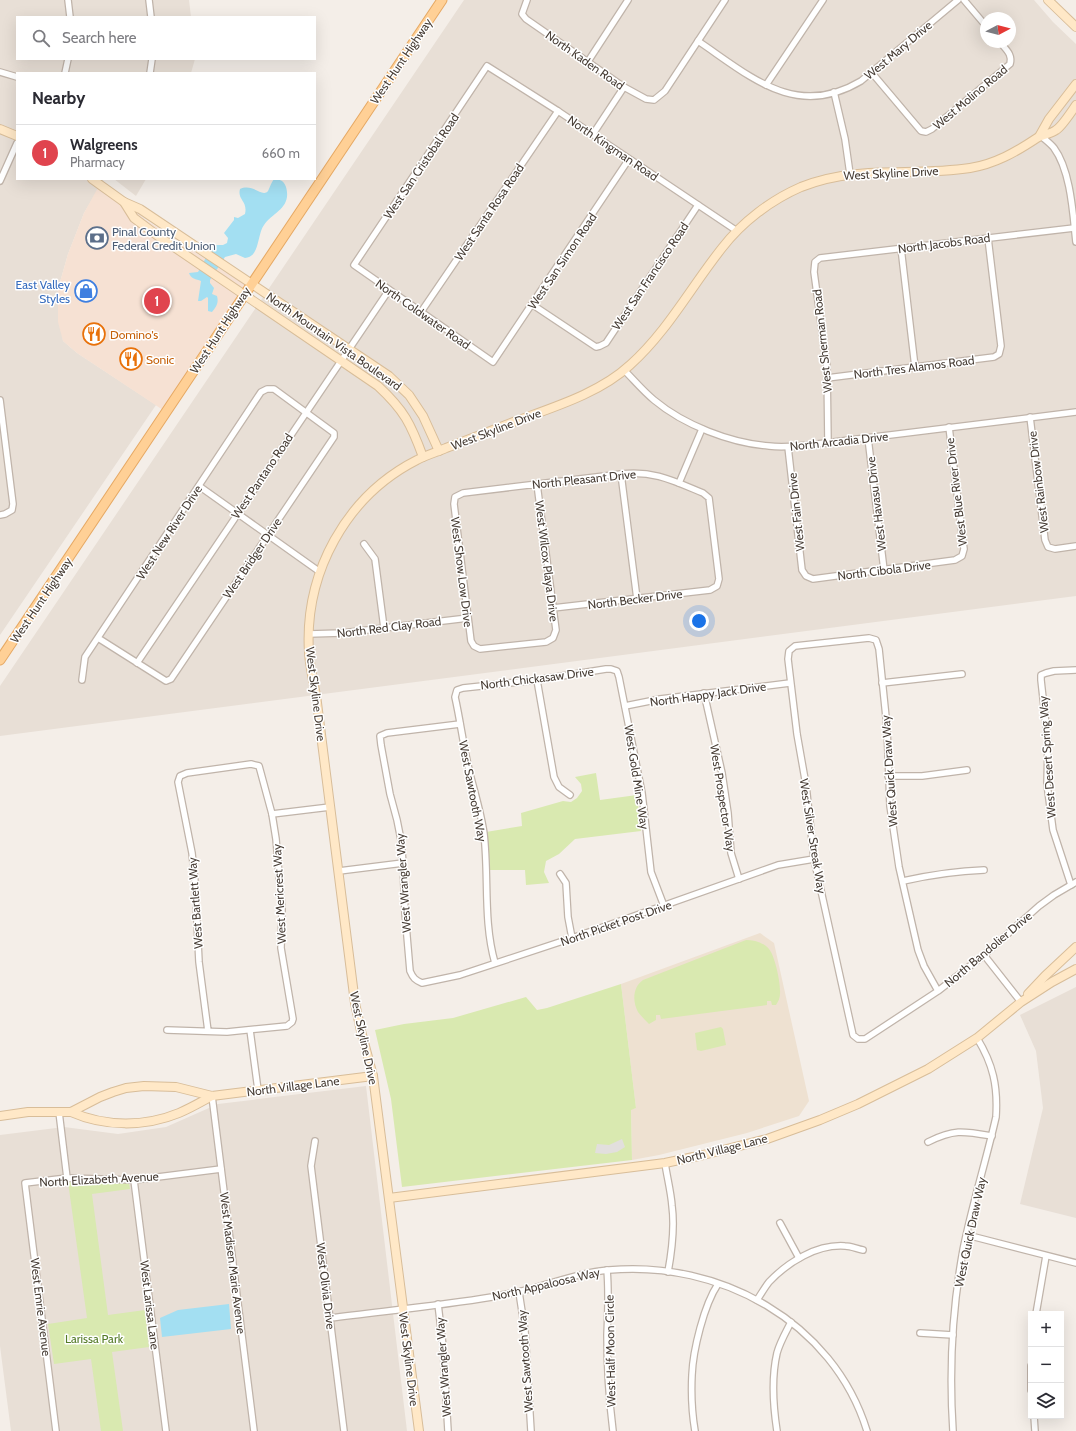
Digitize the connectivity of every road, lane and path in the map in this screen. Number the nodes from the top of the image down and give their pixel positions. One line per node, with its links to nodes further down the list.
1 (68, 0): 11 (street)
2 (149, 0): 12 (street)
3 (442, 0): 52 (main road, West Hunt Highway)
4 (527, 0): 19 (street, North Kaden Road)
5 (628, 0): 19 (street)
6 (725, 0): 15 (street)
7 (823, 0): 27 (street)
8 (958, 0): 24 (street, West Mary Drive)
9 (964, 0): 13 (street)
10 (1048, 0): 14 (street)
11 (70, 16)
12 (151, 16)
13 (980, 19)
14 (1076, 27)
15 (698, 41): 27 (street); 28 (street, North Kaden Road)
16 (1005, 48): 24 (street, West Molino Road)
17 (68, 60): 22 (street)
18 (152, 60): 23 (street)
19 (588, 63): 28 (street, North Kaden Road)
20 (487, 66): 31 (street, North Kingman Road); 51 (street, West San Cristobal Road)
21 (0, 72): 25 (street)
22 (65, 72)
23 (150, 72)
24 (872, 73): 29 (street, West Mary Drive)
25 (16, 77)
26 (1076, 84): 34 (street, West Skyline Drive)
27 (766, 85): 29 (street)
28 (624, 88): 33 (street)
29 (834, 92): 38 (street)
30 (1076, 105): 34 (street, West Skyline Drive)
31 (558, 111): 33 (street, North Kingman Road); 56 (street, West Santa Rosa Road)
32 (0, 129): 35 (street)
33 (593, 134): 37 (street, North Kingman Road)
34 (1040, 135): 38 (street, West Skyline Drive); 42 (street)
35 (16, 136)
36 (16, 145): 40 (street)
37 (629, 159): 44 (street, North Kingman Road); 55 (street, West San Simon Road)
38 (850, 174): 46 (street, West Skyline Drive)
39 (95, 180): 43 (street, North Mountain Vista Boulevard)
40 (0, 181)
41 (1076, 187): 42 (street)
42 (1069, 188): 45 (street)
43 (124, 202): 52 (street, North Mountain Vista Boulevard); 54 (street, North Mountain Vista Boulevard)
44 (698, 205): 46 (street, North Kingman Road); 55 (street, West San Francisco Road)
45 (1074, 228): 47 (street, North Jacobs Road); 48 (street)
46 (737, 231): 61 (street, West Skyline Drive)
47 (988, 238): 49 (street, North Jacobs Road); 60 (street, North Tres Alamos Road)
48 (1076, 242)
49 (901, 248): 50 (street, North Jacobs Road); 60 (street)
50 (815, 262): 62 (street, West Sherman Road)
51 (354, 265): 53 (street, North Coldwater Road)
52 (250, 284): 54 (main road, West Hunt Highway); 57 (street, North Mountain Vista Boulevard)
53 (389, 290): 56 (street, North Coldwater Road); 57 (street, West Pantano Road)
54 (243, 296): 58 (street, North Mountain Vista Boulevard); 97 (main road, West Hunt Highway)
55 (532, 305): 59 (street, West San Simon Road)
56 (421, 312): 59 (street, North Coldwater Road)
57 (348, 349): 58 (street, West Pantano Road); 72 (street, North Mountain Vista Boulevard)
58 (340, 361): 64 (street, West Pantano Road); 73 (street, North Mountain Vista Boulevard)
59 (493, 362)
60 (915, 367): 62 (street, North Tres Alamos Road)
61 (624, 370): 68 (street, North Arcadia Drive); 72 (street, West Skyline Drive)
62 (827, 378): 70 (street, West Sherman Road)
63 (0, 400): 80 (street)
64 (306, 411): 77 (street, West New River Drive); 79 (street, West Pantano Road); 81 (street, West Bridger Drive)
65 (1076, 412): 66 (street, North Arcadia Drive)
66 (1030, 417): 67 (street, North Arcadia Drive); 83 (street, West Rainbow Drive)
67 (949, 427): 69 (street, North Arcadia Drive); 84 (street, West Blue River Drive)
68 (702, 429): 71 (street, North Arcadia Drive); 75 (street)
69 (868, 438): 70 (street, North Arcadia Drive); 85 (street, West Havasu Drive)
70 (828, 443): 71 (street, North Arcadia Drive)
71 (788, 447): 87 (street, West Fain Drive)
72 (439, 451): 73 (street, West Skyline Drive)
73 (423, 457): 86 (street, West Skyline Drive)
74 (621, 474): 75 (street, North Pleasant Drive); 76 (street, North Pleasant Drive); 89 (street)
75 (679, 483): 88 (street, North Pleasant Drive)
76 (537, 484): 78 (street, North Pleasant Drive); 90 (street, West Wilcox Playa Drive)
77 (199, 486): 79 (street); 94 (street, West New River Drive)
78 (456, 497): 91 (street, West Show Low Drive)
79 (237, 514): 81 (street); 98 (street, West Pantano Road)
80 (0, 515)
81 (268, 535): 86 (street); 98 (street, West Bridger Drive)
82 (364, 544): 92 (street)
83 (1076, 546)
84 (962, 556): 85 (street, North Cibola Drive)
85 (884, 570): 87 (street, North Cibola Drive)
86 (320, 572): 93 (street, West Skyline Drive)
87 (806, 576)
88 (717, 586): 89 (street, North Becker Drive)
89 (637, 598): 90 (street, North Becker Drive)
90 (553, 608): 95 (street, West Wilcox Playa Drive)
91 (468, 618): 92 (street, North Red Clay Road); 95 (street, West Show Low Drive)
92 (384, 628): 93 (street, North Red Clay Road)
93 (309, 634): 114 (street, West Skyline Drive)
94 (98, 638): 98 (street); 102 (street, West New River Drive)
95 (474, 646)
96 (789, 651): 104 (street, West Silver Streak Way); 105 (street, West Quick Draw Way)
97 (0, 660)
98 (137, 664)
99 (1076, 670): 123 (street, West Desert Spring Way)
100 (617, 671): 103 (street, North Chickasaw Drive); 108 (street, West Gold Mine Way)
101 (962, 674): 105 (street)
102 (82, 680)
103 (537, 680): 106 (street, North Chickasaw Drive); 113 (street)
104 (790, 683): 107 (street, North Happy Jack Drive); 116 (street, West Silver Streak Way)
105 (882, 683): 112 (street, West Quick Draw Way)
106 (458, 690): 109 (street, West Sawtooth Way)
107 (704, 694): 108 (street, North Happy Jack Drive); 121 (street, West Prospector Way)
108 (625, 706): 124 (street, West Gold Mine Way)
109 (460, 724): 117 (street, West Wrangler Way); 128 (street, West Sawtooth Way)
110 (967, 770): 112 (street)
111 (180, 776): 115 (street, West Mericrest Way); 135 (street, West Bartlett Way)
112 (888, 776): 122 (street, West Quick Draw Way)
113 (570, 795)
114 (330, 807): 115 (street); 119 (street, West Skyline Drive)
115 (272, 814): 134 (street, West Mericrest Way)
116 (814, 859): 121 (street, North Picket Post Drive); 137 (street, West Silver Streak Way)
117 (403, 863): 119 (street); 130 (street, West Wrangler Way)
118 (984, 870): 122 (street)
119 (339, 871): 138 (street, West Skyline Drive)
120 (560, 874): 125 (street)
121 (740, 879): 124 (street, North Picket Post Drive)
122 (902, 881): 131 (street, West Quick Draw Way)
123 (1074, 884): 127 (street, North Bandolier Drive)
124 (664, 906): 125 (street, North Picket Post Drive)
125 (572, 938): 128 (street, North Picket Post Drive)
126 (1076, 947): 132 (street, North Village Lane)
127 (984, 955): 131 (street, North Bandolier Drive); 132 (street)
128 (496, 963): 130 (street, North Picket Post Drive)
129 (1076, 969): 132 (street, North Village Lane)
130 (416, 981)
131 (938, 991): 137 (street, North Bandolier Drive)
132 (1021, 1002): 136 (street, North Village Lane)
133 (167, 1030): 135 (street)
134 (250, 1030): 135 (street); 139 (street)
135 (208, 1031)
136 (977, 1038): 144 (street, West Quick Draw Way); 147 (street, North Village Lane)
137 (858, 1039)
138 (373, 1076): 139 (street, North Village Lane); 152 (street, West Skyline Drive)
139 (258, 1090): 140 (street, North Village Lane)
140 (212, 1096): 142 (street, North Village Lane); 142 (street, North Village Lane); 148 (street, West Madisen Marie Avenue)
141 (59, 1112): 142 (street, North Village Lane); 143 (street, North Village Lane); 149 (street)
142 (71, 1112)
143 (0, 1116)
144 (992, 1136): 146 (street); 154 (street, West Quick Draw Way)
145 (316, 1141): 167 (street, West Olivia Drive)
146 (928, 1142)
147 (665, 1163): 152 (street, North Village Lane); 160 (street)
148 (220, 1169): 150 (street, North Elizabeth Avenue); 174 (street, West Madisen Marie Avenue)
149 (67, 1178): 150 (street, North Elizabeth Avenue); 151 (street, North Elizabeth Avenue)
150 (134, 1180): 173 (street, West Larissa Lane)
151 (25, 1183): 172 (street, West Emrie Avenue)
152 (389, 1198): 165 (street, West Skyline Drive)
153 (780, 1223): 157 (street)
154 (967, 1234): 156 (street); 170 (street, West Quick Draw Way)
155 (863, 1250): 157 (street)
156 (1046, 1256): 158 (street); 166 (street)
157 (799, 1258): 163 (street)
158 (1076, 1263)
159 (607, 1270): 160 (street, North Appaloosa Way); 162 (street, North Appaloosa Way); 179 (street, West Half Moon Circle)
160 (668, 1272): 161 (street, North Appaloosa Way)
161 (718, 1284): 163 (street, North Appaloosa Way); 180 (street)
162 (519, 1292): 164 (street, North Appaloosa Way); 178 (street, West Sawtooth Way)
163 (757, 1300): 168 (street, North Appaloosa Way)
164 (438, 1304): 165 (street, North Appaloosa Way); 177 (street, West Wrangler Way)
165 (403, 1308): 167 (street, North Appaloosa Way); 176 (street, West Skyline Drive)
166 (1037, 1311)
167 (330, 1318): 175 (street, West Olivia Drive)
168 (791, 1322): 181 (street); 182 (street, North Appaloosa Way)
169 (920, 1332): 170 (street)
170 (953, 1335): 183 (street, West Quick Draw Way)
171 (1034, 1419): 184 (street)
172 (56, 1431)
173 (166, 1431)
174 (254, 1431)
175 (344, 1431)
176 (419, 1431)
177 (448, 1431)
178 (531, 1431)
179 (613, 1431)
180 (695, 1431)
181 (777, 1431)
182 (867, 1431)
183 (954, 1431)
184 (1035, 1431)

